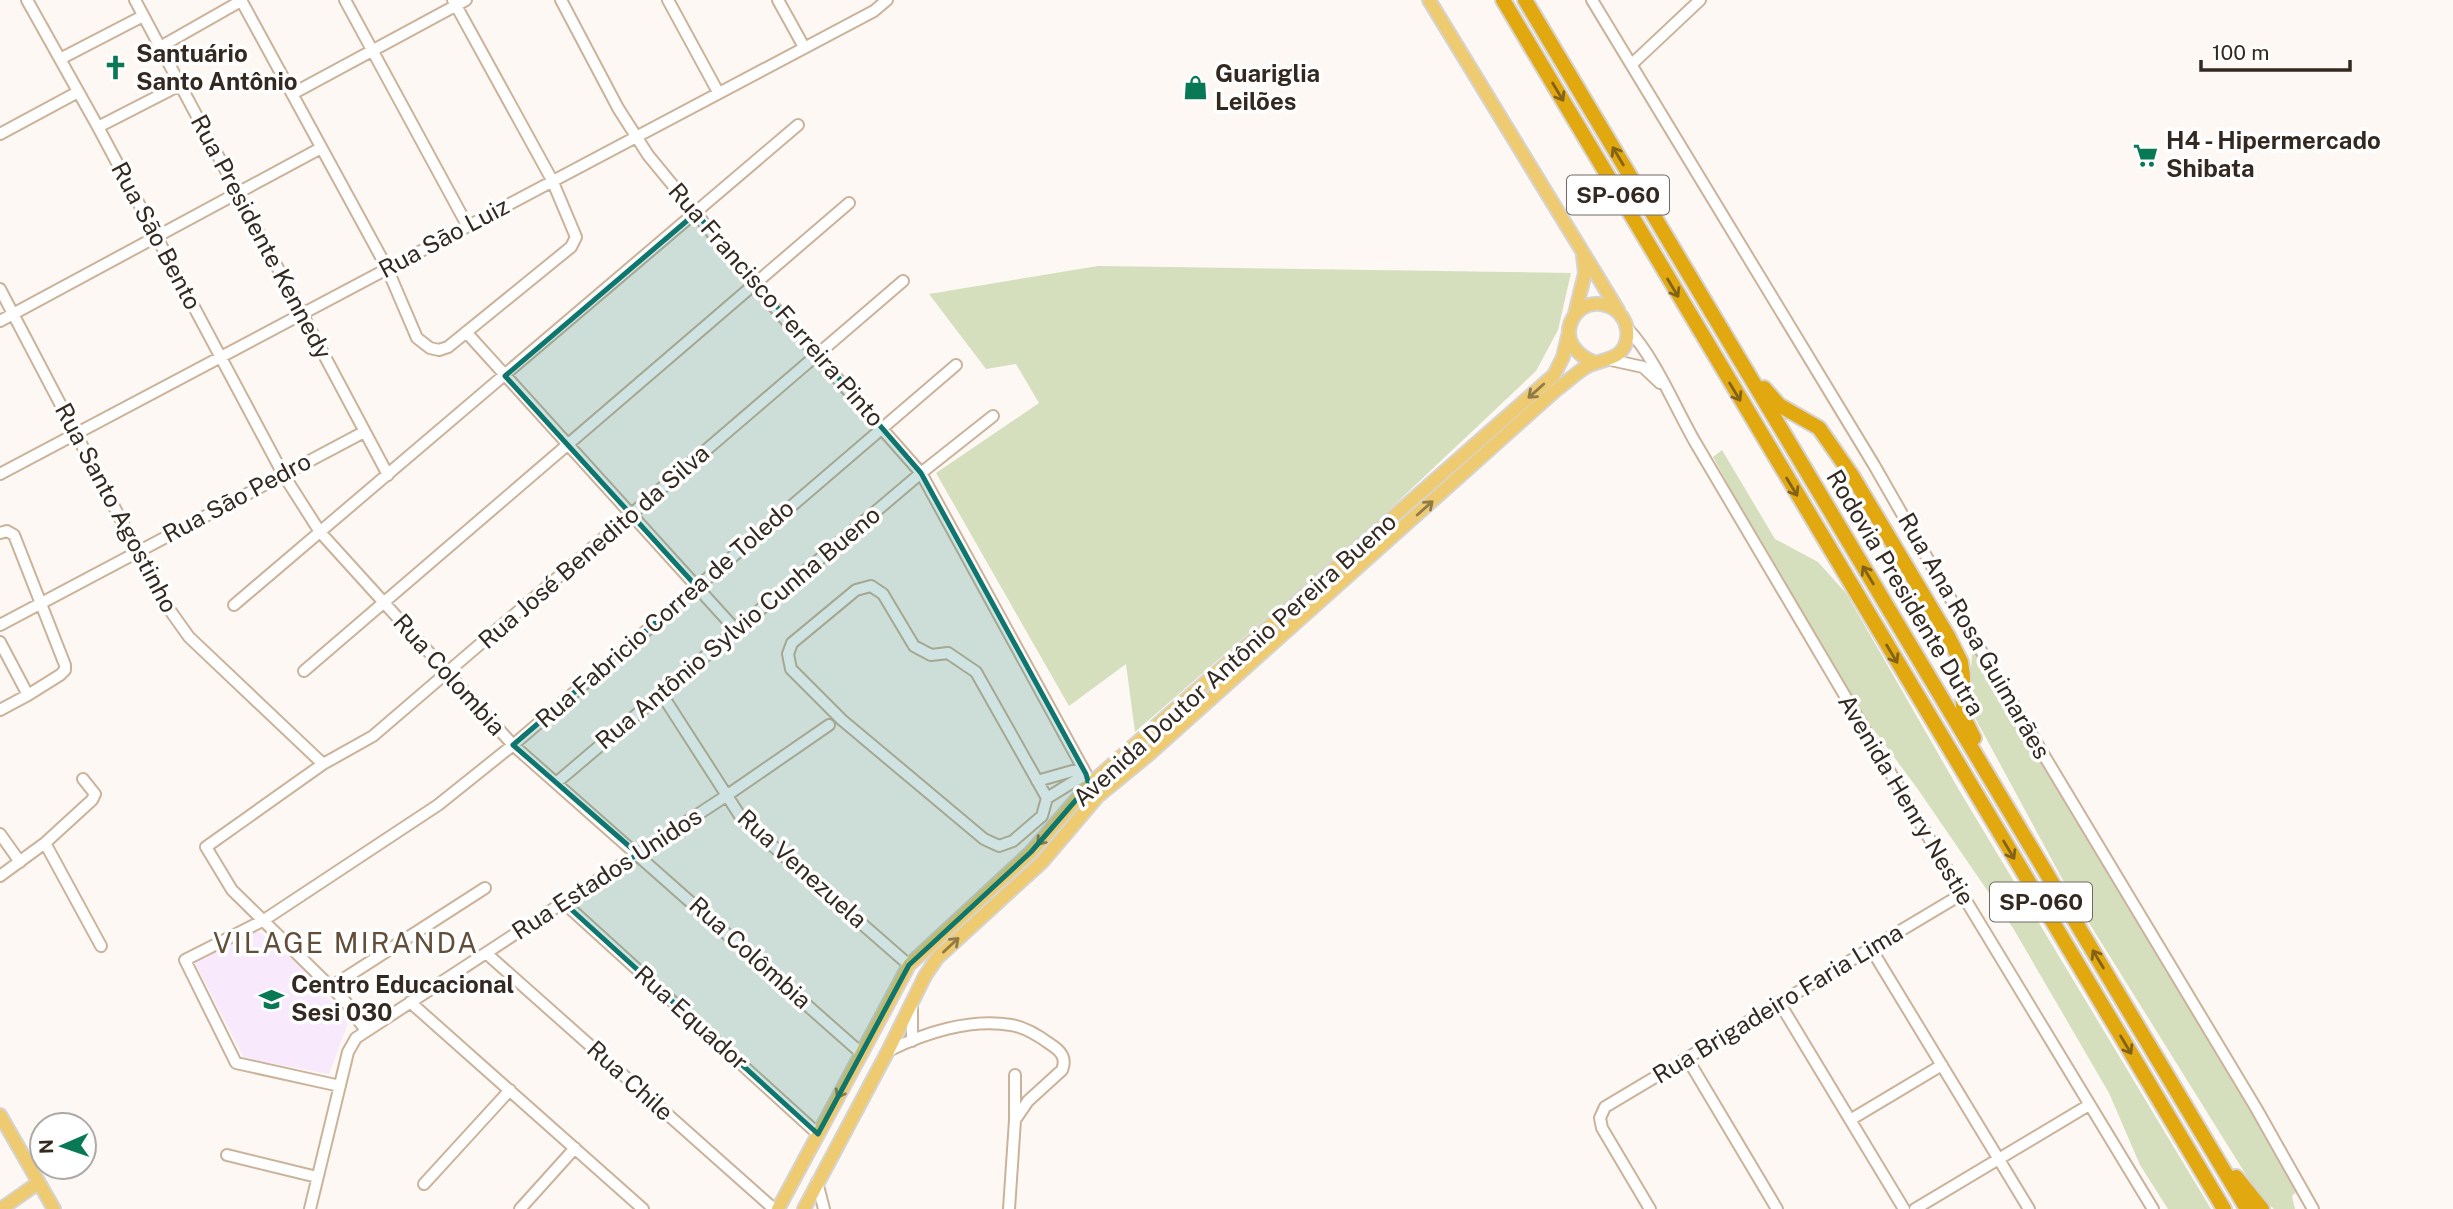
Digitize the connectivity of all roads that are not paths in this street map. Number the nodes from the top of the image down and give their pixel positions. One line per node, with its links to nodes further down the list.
1 (27, 0): 21 (street, Rua São Bento)
2 (135, 0): 16 (street, Rua Presidente Kennedy)
3 (345, 0): 20 (street)
4 (561, 0): 30 (street, Rua Francisco Ferreira Pinto)
5 (668, 0): 25 (street)
6 (778, 0): 19 (street)
7 (886, 0): 19 (street, Rua São Luiz)
8 (1429, 0): 38 (main road)
9 (1494, 0): 17 (highway)
10 (1503, 0): 17 (highway, Rodovia Presidente Dutra / SP-060)
11 (1525, 0): 55 (highway, Rodovia Presidente Dutra / SP-060, one-way to 11)
12 (1592, 0): 22 (street, Rua Ana Rosa Guimarães)
13 (1700, 0): 22 (street)
14 (241, 1): 18 (street); 26 (street)
15 (458, 2): 20 (street); 32 (street)
16 (143, 16): 18 (street, Rua Presidente Kennedy); 21 (street)
17 (1523, 33): 150 (highway, Rodovia Presidente Dutra / SP-060, one-way to 150)
18 (160, 47): 23 (street, Rua Presidente Kennedy)
19 (804, 47): 25 (street, Rua São Luiz)
20 (372, 50): 26 (street); 36 (street)
21 (60, 60): 24 (street, Rua São Bento)
22 (1632, 64): 153 (street, Rua Ana Rosa Guimarães)
23 (180, 85): 28 (street); 33 (street, Rua Presidente Kennedy)
24 (78, 92): 28 (street, Rua São Bento); 29 (street)
25 (718, 92): 30 (street, Rua São Luiz)
26 (292, 94): 31 (street)
27 (798, 125): 35 (street)
28 (99, 127): 37 (street, Rua São Bento)
29 (0, 134)
30 (635, 135): 32 (street, Rua São Luiz); 35 (street, Rua Francisco Ferreira Pinto)
31 (321, 148): 33 (street); 39 (street)
32 (552, 180): 36 (street, Rua São Luiz); 49 (street)
33 (238, 193): 37 (street); 45 (street, Rua Presidente Kennedy)
34 (849, 203): 41 (street)
35 (696, 213): 41 (street, Rua Francisco Ferreira Pinto); 57 (street)
36 (467, 225): 39 (street, Rua São Luiz)
37 (157, 237): 44 (street); 52 (street, Rua São Bento)
38 (1582, 252): 43 (main road); 46 (main road)
39 (387, 268): 45 (street, Rua São Luiz); 49 (street)
40 (903, 281): 51 (street, Rua José Benedito da Silva)
41 (754, 284): 51 (street, Rua Francisco Ferreira Pinto); 63 (street)
42 (0, 289): 44 (street, Rua Santo Agostinho)
43 (1618, 311): 46 (main road); 48 (main road)
44 (14, 313): 47 (street); 62 (street, Rua Santo Agostinho)
45 (302, 313): 52 (street, Rua São Luiz); 61 (street, Rua Presidente Kennedy)
46 (1575, 314): 50 (main road)
47 (0, 321)
48 (1628, 329): 53 (main road); 58 (street, Avenida Henry Nestie)
49 (466, 332): 57 (street)
50 (1569, 334): 54 (main road); 87 (main road, Avenida Doutor Antônio Pereira Bueno, one-way to 87)
51 (817, 355): 60 (street, Rua Francisco Ferreira Pinto); 68 (street, Rua José Benedito da Silva)
52 (220, 356): 62 (street, Rua São Luiz); 66 (street, Rua São Bento)
53 (1611, 360): 54 (main road); 58 (street)
54 (1596, 363): 92 (main road, Avenida Doutor Antônio Pereira Bueno, one-way to 54)
55 (1741, 363): 94 (highway, Rodovia Presidente Dutra / SP-060, one-way to 55); 94 (highway)
56 (956, 365): 60 (street, Rua Fabricio Correa de Toledo)
57 (505, 376): 63 (street); 67 (street)
58 (1664, 387): 101 (street, Avenida Henry Nestie)
59 (993, 416): 64 (street, Rua Antônio Sylvio Cunha Bueno)
60 (882, 429): 64 (street, Rua Francisco Ferreira Pinto); 72 (street, Rua Fabricio Correa de Toledo)
61 (364, 432): 66 (street, Rua São Pedro); 67 (street, Rua Presidente Kennedy)
62 (75, 435): 65 (street, Rua São Luiz); 71 (street, Rua Santo Agostinho)
63 (567, 445): 68 (street); 74 (street)
64 (921, 473): 77 (street, Rua Antônio Sylvio Cunha Bueno); 87 (street, Rua Francisco Ferreira Pinto)
65 (0, 474)
66 (283, 474): 70 (street, Rua Colombia); 71 (street, Rua São Pedro)
67 (388, 475): 70 (street)
68 (631, 516): 72 (street); 80 (street, Rua José Benedito da Silva)
69 (4, 532): 73 (street)
70 (320, 532): 74 (street, Rua Colombia); 75 (street)
71 (137, 551): 73 (street, Rua São Pedro); 86 (street, Rua Santo Agostinho)
72 (696, 587): 77 (street); 85 (street, Rua Fabricio Correa de Toledo)
73 (41, 603): 76 (street, Rua São Pedro); 82 (street)
74 (383, 603): 79 (street); 80 (street, Rua Colombia)
75 (234, 605)
76 (0, 625)
77 (736, 630): 81 (street, Rua Antônio Sylvio Cunha Bueno)
78 (0, 642): 82 (street)
79 (303, 671)
80 (447, 674): 85 (street, Rua Colombia); 86 (street, Rua José Benedito da Silva)
81 (661, 693): 90 (street, Rua Antônio Sylvio Cunha Bueno); 91 (street, Rua Venezuela)
82 (28, 695): 83 (street)
83 (0, 710)
84 (829, 724): 91 (street, Rua Estados Unidos)
85 (513, 745): 90 (street, Rua Colombia); 103 (street, Rua Fabricio Correa de Toledo)
86 (323, 764): 103 (street, Rua José Benedito da Silva)
87 (1086, 776): 89 (street); 92 (street, Rua Francisco Ferreira Pinto); 93 (street); 107 (main road, Avenida Doutor Antônio Pereira Bueno, one-way to 107)
88 (83, 779): 96 (street)
89 (1037, 781): 93 (street); 93 (street)
90 (556, 783): 97 (street, Rua Colombia)
91 (726, 796): 97 (street, Rua Estados Unidos); 107 (street, Rua Venezuela)
92 (1098, 796): 109 (main road, Avenida Doutor Antônio Pereira Bueno, one-way to 92)
93 (1046, 798)
94 (2004, 802): 127 (highway, Rodovia Presidente Dutra / SP-060, one-way to 94)
95 (0, 834): 98 (street)
96 (45, 843): 98 (street); 104 (street)
97 (638, 854): 102 (street, Rua Estados Unidos); 114 (street, Rua Colômbia)
98 (20, 862): 99 (street)
99 (0, 876)
100 (485, 888): 108 (street)
101 (1962, 894): 105 (street, Rua Brigadeiro Faria Lima); 122 (street, Avenida Henry Nestie)
102 (563, 902): 106 (street, Rua Estados Unidos); 126 (street, Rua Equador)
103 (264, 920): 108 (street); 120 (street, Rua Fabricio Correa de Toledo)
104 (101, 946)
105 (1870, 947): 111 (street, Rua Brigadeiro Faria Lima); 117 (street)
106 (486, 953): 110 (street, Rua Estados Unidos); 140 (street, Rua Chile)
107 (909, 965): 109 (main road); 114 (main road, Avenida Doutor Antônio Pereira Bueno)
108 (331, 988): 112 (street)
109 (912, 1001): 113 (street); 115 (main road, Avenida Doutor Antônio Pereira Bueno)
110 (410, 1002): 112 (street, Rua Estados Unidos); 121 (street)
111 (1779, 1002): 116 (street, Rua Brigadeiro Faria Lima); 125 (street)
112 (366, 1031): 120 (street, Rua Estados Unidos)
113 (912, 1041): 115 (street); 124 (street)
114 (861, 1053): 115 (main road); 118 (main road); 126 (main road, Avenida Doutor Antônio Pereira Bueno, one-way to 126)
115 (886, 1055): 118 (main road, Avenida Doutor Antônio Pereira Bueno)
116 (1687, 1058): 144 (street, Rua Brigadeiro Faria Lima); 145 (street)
117 (1942, 1065): 125 (street); 130 (street)
118 (877, 1071): 132 (main road, Avenida Doutor Antônio Pereira Bueno)
119 (1015, 1075): 124 (street)
120 (340, 1086): 131 (street, Rua Estados Unidos)
121 (510, 1090): 128 (street); 134 (street)
122 (2089, 1105): 130 (street); 149 (street, Avenida Henry Nestie)
123 (0, 1115): 133 (main road)
124 (1014, 1120): 143 (street)
125 (1850, 1120): 146 (street)
126 (818, 1135): 140 (main road, Avenida Doutor Antônio Pereira Bueno)
127 (2208, 1143): 151 (highway, Rodovia Presidente Dutra / SP-060); 152 (highway)
128 (575, 1148): 135 (street); 139 (street)
129 (227, 1155): 131 (street)
130 (1998, 1159): 147 (street); 148 (street)
131 (317, 1177): 138 (street, Rua Estados Unidos)
132 (817, 1182): 141 (main road, Avenida Doutor Antônio Pereira Bueno); 142 (street)
133 (38, 1183): 136 (main road); 137 (main road)
134 (424, 1184)
135 (642, 1208)
136 (1, 1209)
137 (54, 1209)
138 (310, 1209)
139 (520, 1209)
140 (776, 1209)
141 (804, 1209)
142 (824, 1209)
143 (1009, 1209)
144 (1650, 1209)
145 (1777, 1209)
146 (1904, 1209)
147 (1915, 1209)
148 (2029, 1209)
149 (2153, 1209)
150 (2224, 1209)
151 (2247, 1209)
152 (2262, 1209)
153 (2313, 1209)

